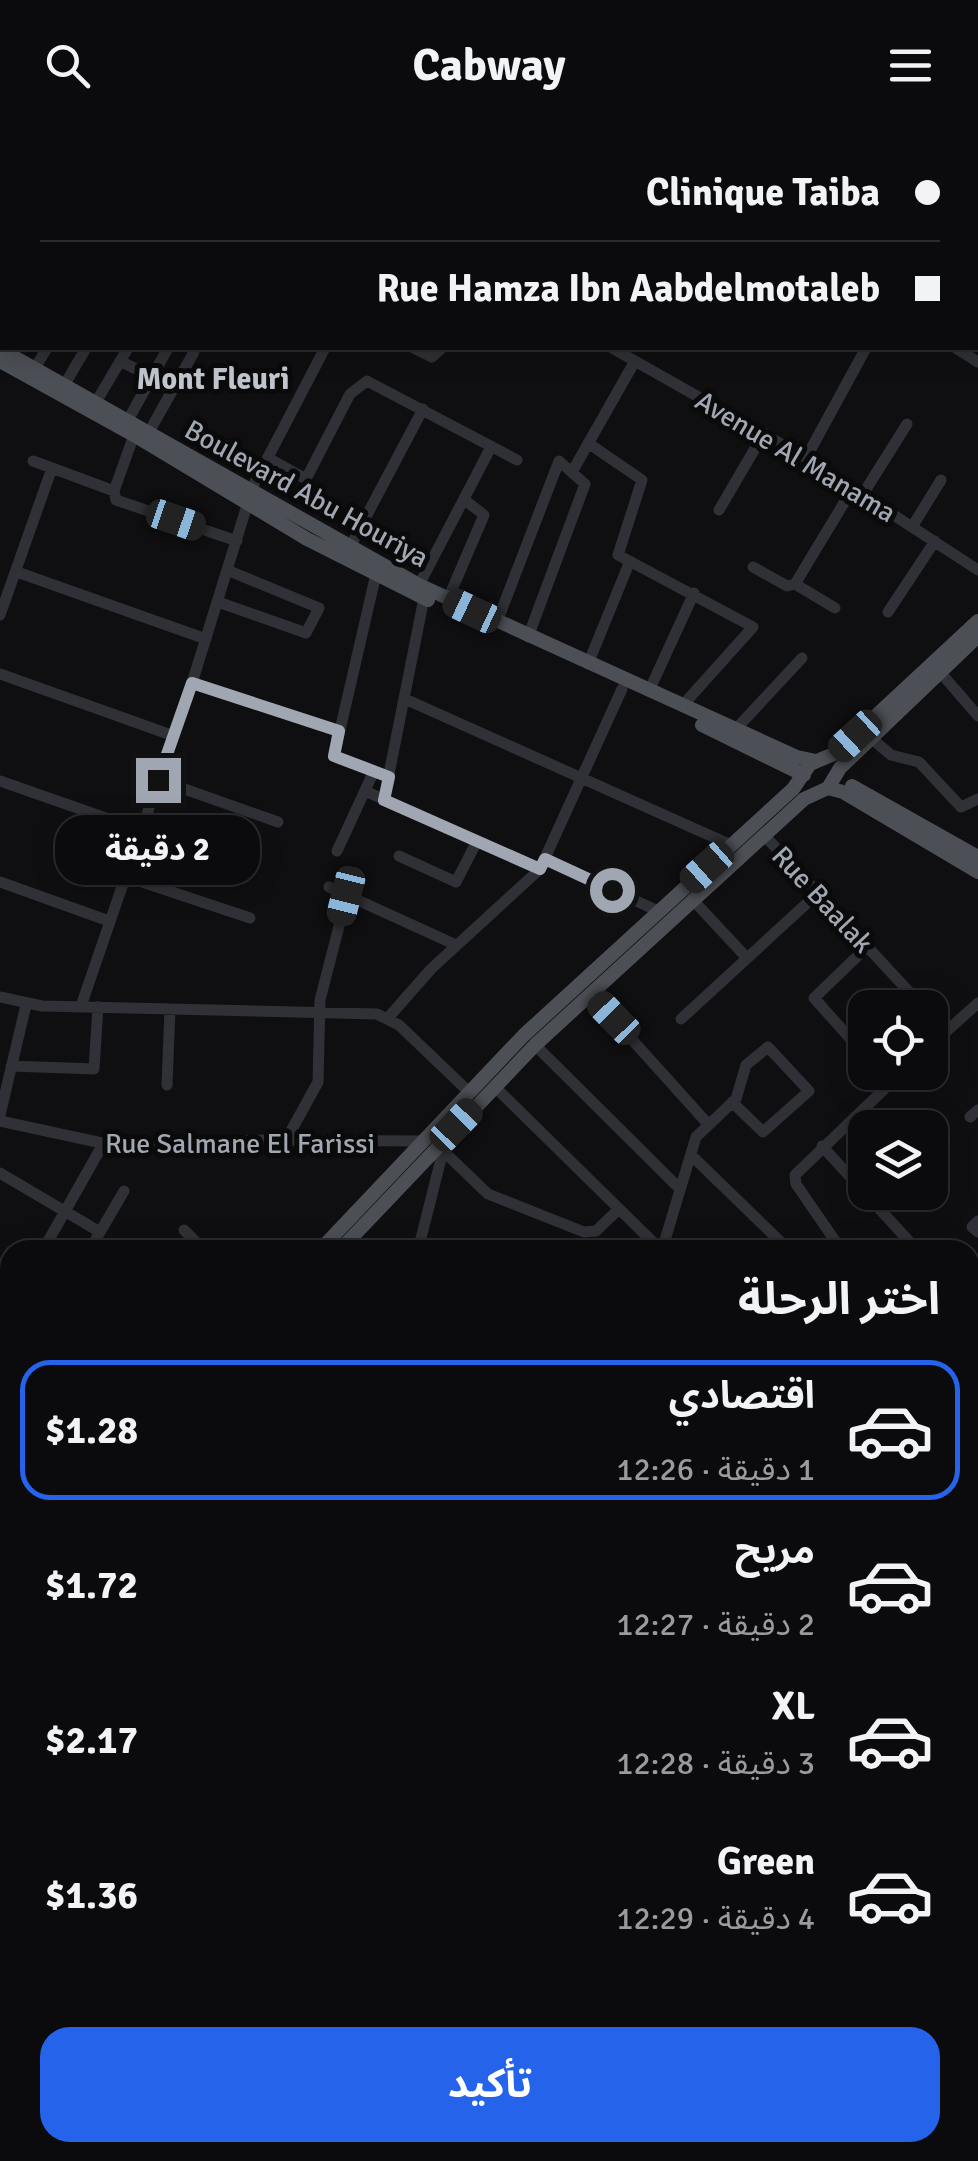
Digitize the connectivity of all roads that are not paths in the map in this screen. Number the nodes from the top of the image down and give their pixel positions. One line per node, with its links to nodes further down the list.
1 (2, 350): 15 (main road, Boulevard Abu Houriya)
2 (46, 350): 15 (street)
3 (85, 350): 17 (street)
4 (127, 350): 12 (street)
5 (167, 350): 16 (street)
6 (324, 350): 26 (street)
7 (418, 350): 8 (street)
8 (440, 350)
9 (616, 350): 14 (street, Avenue Al Manama)
10 (865, 350): 27 (street)
11 (194, 352): 22 (street)
12 (120, 360): 16 (street); 18 (street)
13 (0, 361): 22 (main road, Boulevard Abu Houriya)
14 (635, 361): 23 (street, Avenue Al Manama); 24 (street)
15 (35, 368): 17 (main road, Boulevard Abu Houriya)
16 (152, 376): 20 (street)
17 (64, 384): 18 (main road, Boulevard Abu Houriya)
18 (96, 402): 20 (main road, Boulevard Abu Houriya)
19 (423, 409): 25 (street); 26 (street); 41 (street)
20 (128, 420): 22 (main road, Boulevard Abu Houriya)
21 (907, 424): 34 (street)
22 (142, 433): 33 (street); 35 (main road, Boulevard Abu Houriya)
23 (764, 433): 27 (street, Avenue Al Manama); 37 (street)
24 (588, 443): 31 (street); 42 (street)
25 (492, 446): 28 (street); 36 (street)
26 (268, 458): 35 (street)
27 (806, 458): 34 (street, Avenue Al Manama)
28 (516, 460)
29 (33, 462): 30 (street)
30 (52, 468): 33 (street); 46 (street)
31 (572, 472): 57 (street); 59 (street)
32 (942, 480): 38 (street)
33 (114, 490): 39 (street)
34 (858, 491): 38 (street, Avenue Al Manama); 48 (street)
35 (250, 497): 39 (street); 41 (main road, Boulevard Abu Houriya); 47 (main road, Boulevard Abu Houriya)
36 (466, 500): 49 (street); 51 (street)
37 (719, 510)
38 (912, 527): 40 (street, Avenue Al Manama)
39 (237, 541): 44 (street)
40 (934, 541): 45 (street, Avenue Al Manama); 54 (street)
41 (350, 547): 49 (main road, Boulevard Abu Houriya)
42 (630, 560): 50 (street); 62 (street)
43 (752, 566): 48 (street)
44 (228, 570): 52 (street); 52 (street)
45 (978, 570)
46 (17, 572): 55 (street); 60 (street)
47 (376, 574): 49 (main road, Boulevard Abu Houriya); 72 (street)
48 (795, 584): 53 (street)
49 (422, 592): 51 (main road, Boulevard Abu Houriya); 66 (main road, Boulevard Abu Houriya); 68 (street)
50 (694, 593): 67 (street); 69 (street)
51 (448, 599): 57 (main road, Boulevard Abu Houriya)
52 (218, 602): 60 (street)
53 (835, 608)
54 (888, 612)
55 (0, 615)
56 (978, 621): 75 (main road)
57 (497, 622): 59 (main road, Boulevard Abu Houriya)
58 (978, 636): 63 (main road)
59 (528, 637): 62 (main road, Boulevard Abu Houriya)
60 (206, 639): 65 (street)
61 (802, 658): 71 (street)
62 (588, 664): 67 (main road, Boulevard Abu Houriya)
63 (940, 672): 70 (street); 74 (main road)
64 (0, 674): 73 (street)
65 (192, 683): 72 (street); 73 (street)
66 (622, 689): 77 (main road, Boulevard Abu Houriya); 79 (street)
67 (649, 691): 69 (main road, Boulevard Abu Houriya)
68 (405, 699): 78 (street); 79 (street)
69 (682, 706): 71 (main road, Boulevard Abu Houriya)
70 (978, 716)
71 (735, 730): 75 (main road, Boulevard Abu Houriya)
72 (339, 731): 76 (street)
73 (174, 736): 80 (street)
74 (871, 738): 82 (main road); 85 (street)
75 (818, 761): 77 (main road); 82 (main road)
76 (374, 771): 78 (street); 83 (street)
77 (804, 776): 82 (main road, Boulevard Abu Houriya); 90 (main road)
78 (389, 777): 84 (street)
79 (582, 778): 90 (street); 94 (street)
80 (158, 780): 86 (street); 87 (street)
81 (0, 781): 87 (street)
82 (828, 782): 88 (main road); 93 (main road); 95 (main road)
83 (366, 791): 84 (street); 91 (street)
84 (384, 800): 89 (street)
85 (978, 800)
86 (278, 822)
87 (140, 830): 96 (street)
88 (764, 835): 99 (street, Rue Baalak); 101 (main road)
89 (476, 841): 92 (street); 94 (street)
90 (731, 846): 102 (main road)
91 (337, 851)
92 (399, 856)
93 (978, 857)
94 (543, 864): 102 (street); 105 (street)
95 (978, 872)
96 (124, 876): 103 (street); 104 (street)
97 (0, 882): 104 (street)
98 (329, 888): 100 (street)
99 (818, 893): 106 (street, Rue Baalak); 107 (street)
100 (346, 896): 105 (street); 116 (street)
101 (692, 899): 107 (street); 109 (main road)
102 (658, 911): 127 (main road)
103 (250, 918)
104 (109, 920): 113 (street)
105 (456, 945): 117 (street)
106 (868, 948): 108 (street, Rue Baalak); 120 (street)
107 (746, 958): 118 (street)
108 (907, 990)
109 (590, 992): 121 (main road); 130 (street)
110 (0, 997): 112 (street)
111 (978, 1003): 119 (street)
112 (26, 1005): 113 (street); 122 (street)
113 (81, 1006): 114 (street)
114 (98, 1007): 115 (street); 122 (street)
115 (170, 1009): 116 (street); 123 (street)
116 (321, 1012): 117 (street); 131 (street)
117 (388, 1018): 127 (street)
118 (680, 1018)
119 (948, 1030)
120 (848, 1036)
121 (535, 1044): 124 (main road); 137 (street)
122 (12, 1066): 125 (street)
123 (167, 1085)
124 (494, 1086): 133 (main road); 139 (street)
125 (3, 1088): 129 (street)
126 (875, 1090): 134 (street)
127 (469, 1092): 133 (main road)
128 (732, 1102): 128 (street); 130 (street)
129 (0, 1118): 132 (street, Rue Salmane El Farissi)
130 (708, 1124): 135 (street)
131 (286, 1140): 132 (street, Rue Salmane El Farissi); 133 (street, Rue Salmane El Farissi)
132 (102, 1146): 140 (street)
133 (434, 1146): 139 (street); 146 (main road); 147 (main road); 148 (street)
134 (822, 1146): 152 (street); 153 (street)
135 (691, 1154): 137 (street); 151 (street)
136 (0, 1173): 140 (street)
137 (679, 1188): 150 (street)
138 (124, 1192): 140 (street)
139 (619, 1209): 149 (street)
140 (66, 1211): 144 (street)
141 (978, 1220): 143 (street)
142 (184, 1230): 145 (street)
143 (978, 1232)
144 (49, 1240)
145 (194, 1240)
146 (331, 1240)
147 (349, 1240)
148 (420, 1240)
149 (651, 1240)
150 (664, 1240)
151 (779, 1240)
152 (835, 1240)
153 (908, 1240)

